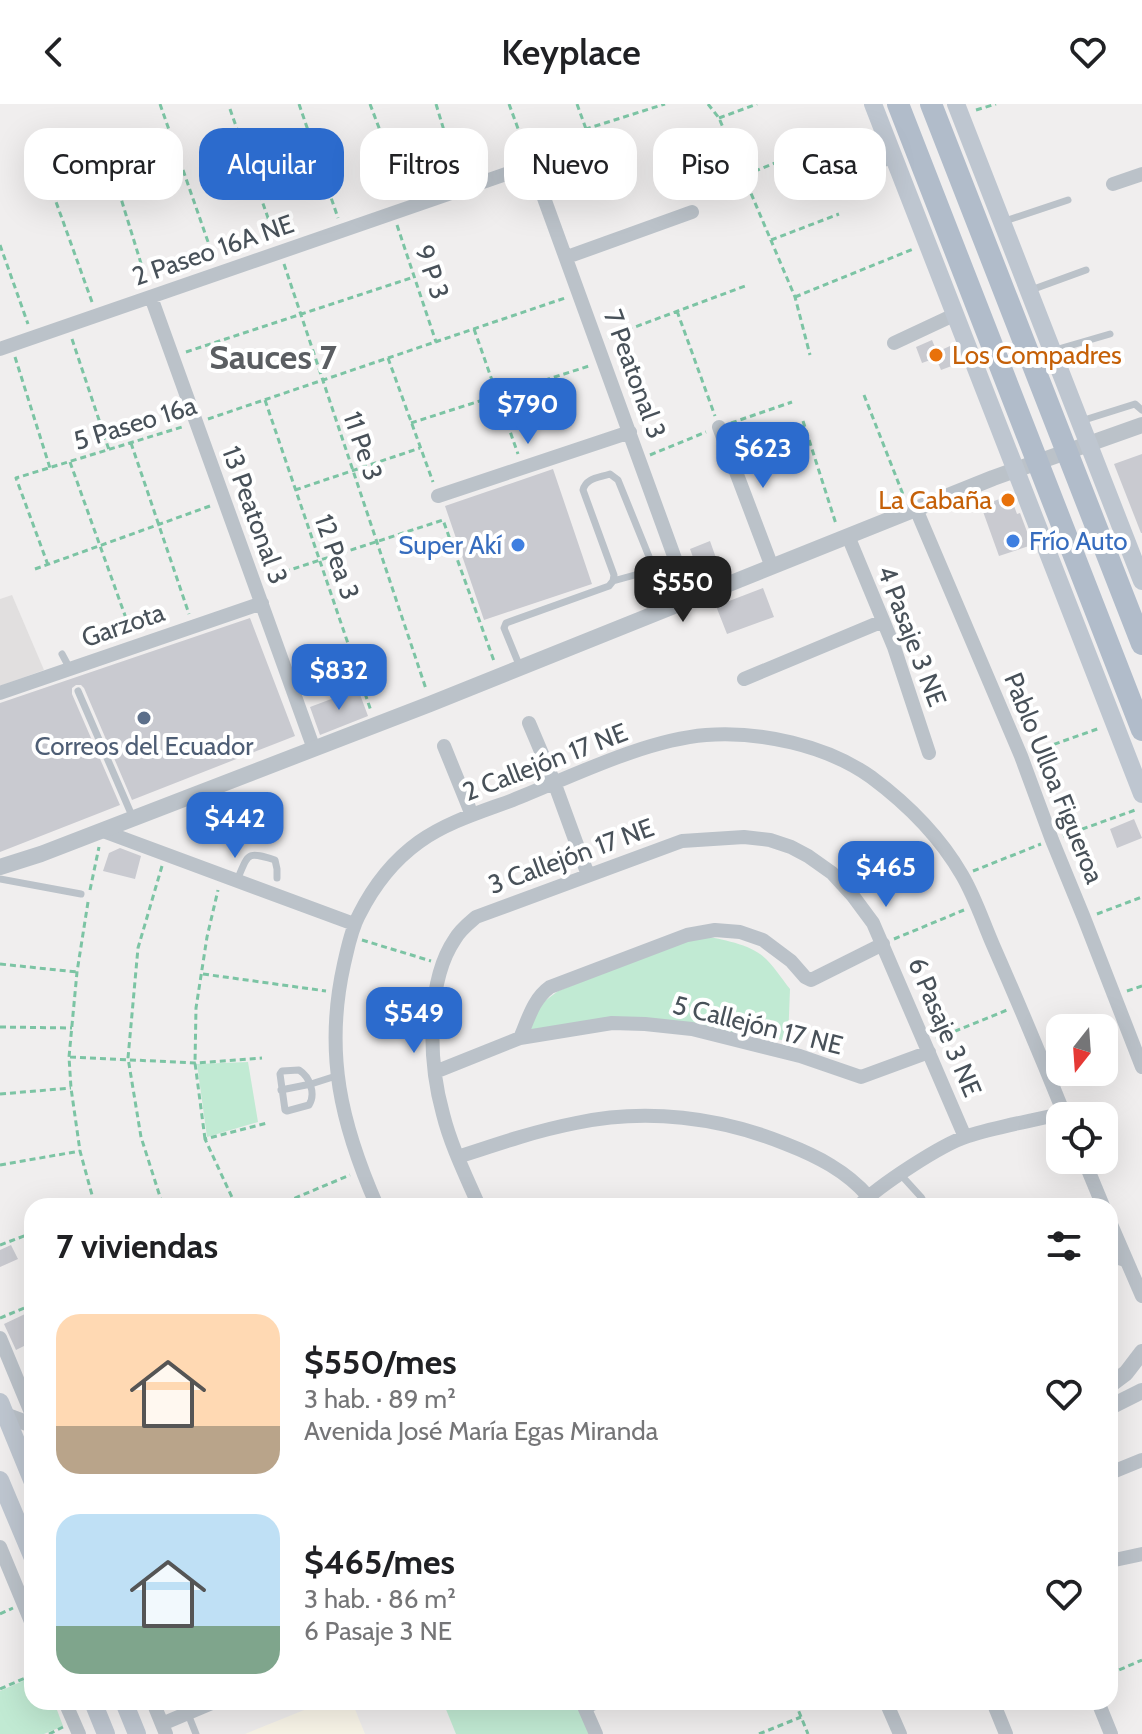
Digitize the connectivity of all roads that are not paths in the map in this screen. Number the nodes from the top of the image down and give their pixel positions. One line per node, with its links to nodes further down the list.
1 (873, 104): 5 (main road)
2 (898, 104): 29 (main road)
3 (931, 104): 28 (main road)
4 (958, 110): 12 (main road)
5 (888, 162): 5 (lane); 17 (main road)
6 (1142, 174): 8 (street)
7 (504, 175): 16 (street, 2 Paseo 16A NE)
8 (1113, 184)
9 (545, 200): 13 (street, 7 Peatonal 3)
10 (1068, 200): 12 (lane)
11 (692, 212): 13 (street)
12 (1002, 222): 15 (main road)
13 (567, 257): 26 (street, 7 Peatonal 3)
14 (1086, 270): 15 (lane)
15 (1029, 291): 21 (main road)
16 (151, 297): 20 (street, 2 Paseo 16A NE); 40 (street, 13 Peatonal 3)
17 (956, 314): 19 (street); 30 (main road)
18 (1110, 334): 21 (lane)
19 (894, 343)
20 (5, 347)
21 (1053, 351): 23 (main road)
22 (1142, 410): 23 (lane)
23 (1080, 421): 27 (main road)
24 (1142, 425): 27 (street)
25 (719, 427): 35 (street)
26 (630, 432): 31 (street); 39 (street, 7 Peatonal 3)
27 (1089, 444): 28 (street); 34 (main road)
28 (1067, 451): 29 (street); 43 (main road)
29 (1039, 462): 30 (street); 51 (main road)
30 (1017, 469): 32 (street); 56 (main road)
31 (438, 496)
32 (913, 510): 33 (street); 72 (street, Pablo Ulloa Figueroa)
33 (844, 538): 35 (street); 42 (street, 4 Pasaje 3 NE)
34 (1137, 556): 38 (main road)
35 (772, 567): 39 (street)
36 (653, 570): 37 (lane); 37 (lane); 41 (lane)
37 (613, 581): 45 (lane)
38 (1142, 581)
39 (690, 600): 41 (street)
40 (262, 603): 46 (street, Garzota); 53 (street, 13 Peatonal 3)
41 (669, 608): 45 (street)
42 (883, 621): 47 (street); 54 (street, 4 Pasaje 3 NE)
43 (1142, 644)
44 (62, 654): 46 (lane)
45 (520, 668): 53 (street)
46 (70, 669): 49 (street, Garzota)
47 (744, 679)
48 (78, 691): 58 (lane)
49 (0, 693)
50 (529, 723): 55 (street)
51 (1142, 730)
52 (444, 746): 57 (street)
53 (314, 749): 58 (street)
54 (929, 753)
55 (554, 782): 57 (street, 2 Callejón 17 NE); 63 (street); 77 (street, 2 Callejón 17 NE)
56 (1142, 794)
57 (472, 815): 68 (street, 2 Callejón 17 NE)
58 (133, 818): 59 (street)
59 (103, 831): 61 (street); 66 (street)
60 (682, 841): 63 (street, 3 Callejón 17 NE); 69 (street, 6 Pasaje 3 NE)
61 (41, 854): 62 (street); 64 (street)
62 (0, 867)
63 (588, 875): 73 (street, 3 Callejón 17 NE)
64 (0, 878): 67 (lane)
65 (277, 878): 66 (lane)
66 (237, 880): 68 (street)
67 (81, 894)
68 (352, 931): 74 (street, 2 Callejón 17 NE)
69 (883, 944): 70 (street); 71 (street, 6 Pasaje 3 NE)
70 (520, 1038): 71 (street, 5 Callejón 17 NE); 73 (street, 5 Callejón 17 NE)
71 (927, 1048): 79 (street, 6 Pasaje 3 NE)
72 (1142, 1067)
73 (435, 1072): 80 (street)
74 (336, 1076): 75 (lane); 83 (street, 2 Callejón 17 NE)
75 (311, 1084): 76 (lane); 76 (lane); 76 (lane)
76 (281, 1090)
77 (1060, 1102)
78 (1046, 1118): 79 (street)
79 (965, 1137): 82 (street)
80 (458, 1157): 84 (street); 85 (street)
81 (1090, 1174): 88 (street)
82 (901, 1175): 86 (street); 87 (lane)
83 (373, 1198)
84 (476, 1198)
85 (863, 1198)
86 (868, 1198)
87 (922, 1198)
88 (1100, 1198)
89 (1118, 1241): 91 (street)
90 (1118, 1261): 91 (lane)
91 (1128, 1264): 92 (street)
92 (1142, 1296)
93 (0, 1338): 97 (street)
94 (1142, 1352): 95 (street)
95 (1118, 1379)
96 (1142, 1391): 98 (street)
97 (24, 1396)
98 (1118, 1403)
99 (3, 1408): 100 (street); 101 (main road)
100 (24, 1420)
101 (24, 1460)
102 (1142, 1460): 103 (street)
103 (1118, 1470)
104 (0, 1480): 105 (main road)
105 (24, 1537)
106 (0, 1547): 109 (street)
107 (1140, 1559): 108 (street)
108 (1118, 1560)
109 (24, 1605)
110 (68, 1710): 121 (street)
111 (96, 1710): 122 (main road)
112 (127, 1710): 123 (main road)
113 (156, 1710): 120 (street)
114 (194, 1710): 119 (street)
115 (586, 1710): 125 (street)
116 (890, 1710): 126 (street)
117 (996, 1710): 127 (street)
118 (1101, 1710): 128 (street)
119 (187, 1713): 120 (street); 124 (lane)
120 (164, 1729)
121 (79, 1734)
122 (106, 1734)
123 (137, 1734)
124 (196, 1734)
125 (596, 1734)
126 (900, 1734)
127 (1006, 1734)
128 (1111, 1734)

